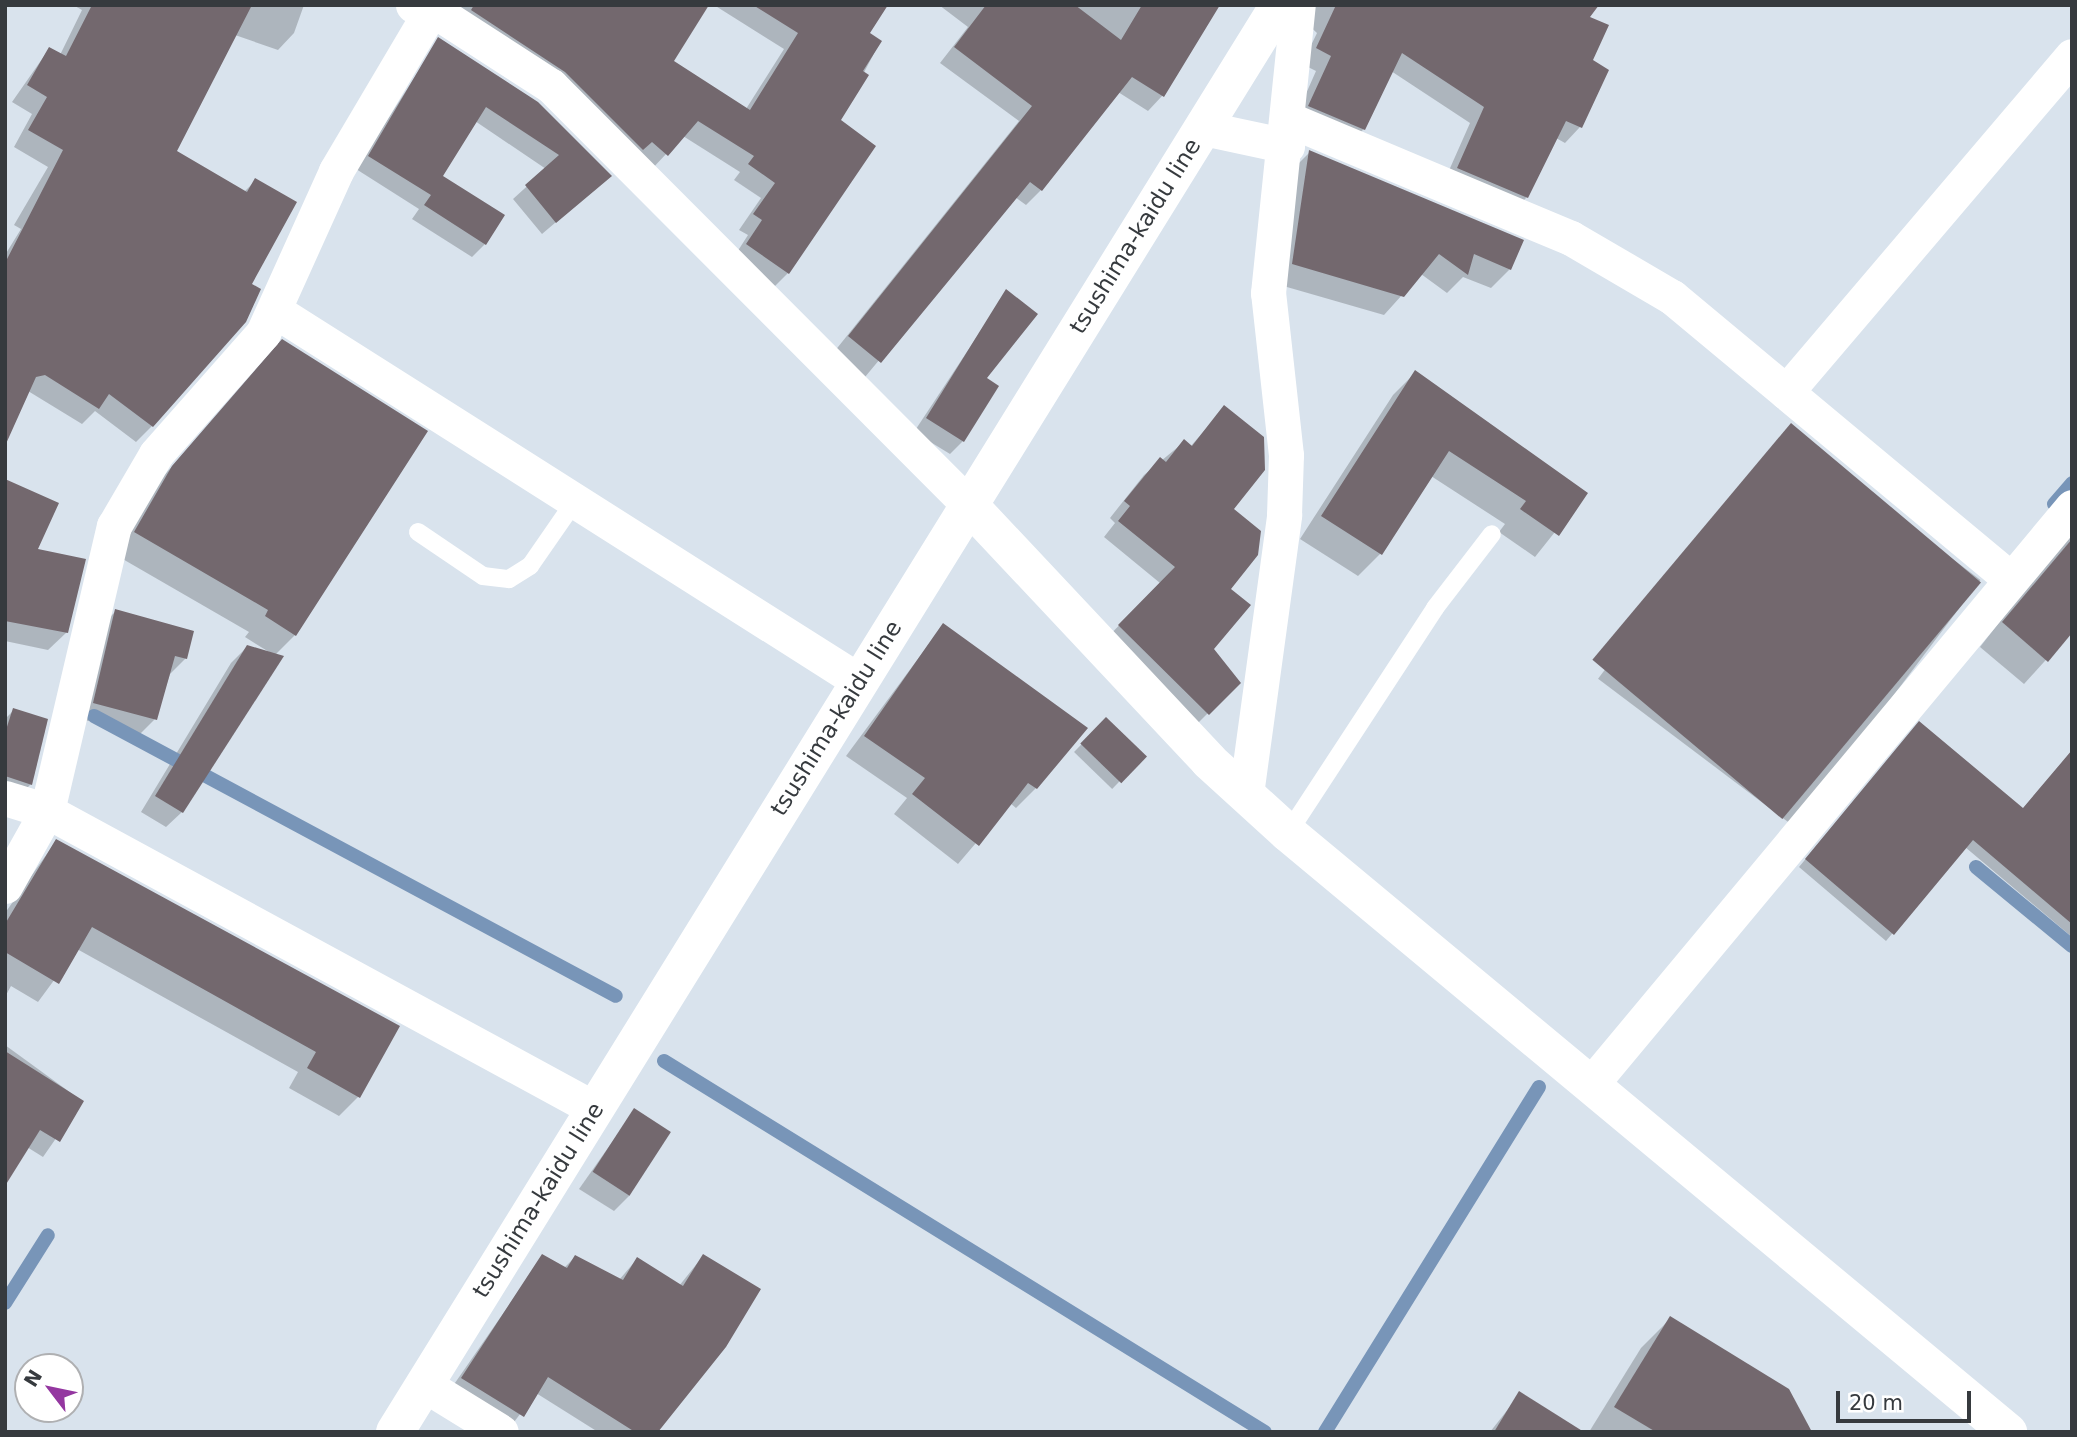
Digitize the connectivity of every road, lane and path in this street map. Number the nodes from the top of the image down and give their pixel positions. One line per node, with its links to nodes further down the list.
1 (1279, 5): 5 (main road, tsushima-kaidu line)
2 (1298, 5): 6 (street)
3 (426, 7): 7 (street); 10 (street)
4 (2072, 56): 8 (street)
5 (1203, 128): 6 (street); 10 (main road, tsushima-kaidu line)
6 (1288, 133): 8 (street); 16 (street)
7 (274, 310): 9 (street); 18 (street)
8 (1786, 392): 14 (street)
9 (575, 501): 12 (lane); 15 (street)
10 (968, 504): 15 (main road, tsushima-kaidu line); 16 (main road)
11 (2072, 506): 14 (street)
12 (418, 532)
13 (1492, 534): 19 (lane)
14 (2011, 579): 21 (street)
15 (859, 681): 22 (main road, tsushima-kaidu line)
16 (1246, 794): 19 (main road)
17 (5, 798): 18 (street)
18 (47, 811): 20 (street); 22 (street)
19 (1288, 833): 21 (main road)
20 (5, 886)
21 (1592, 1083): 26 (main road)
22 (595, 1109): 23 (main road, tsushima-kaidu line)
23 (425, 1385): 24 (main road, tsushima-kaidu line); 25 (street)
24 (395, 1432)
25 (501, 1432)
26 (2008, 1432)

